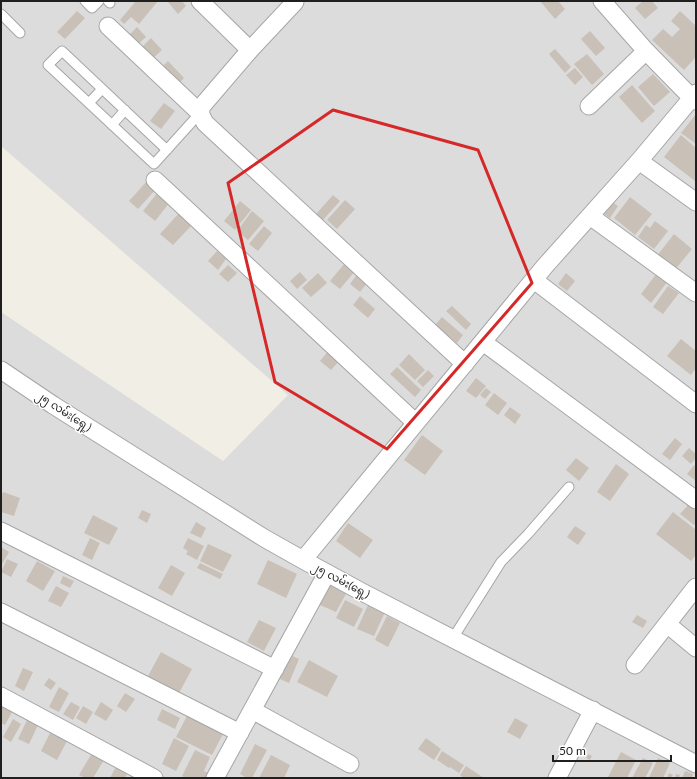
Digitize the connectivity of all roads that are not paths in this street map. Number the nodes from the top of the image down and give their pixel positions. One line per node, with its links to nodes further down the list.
1 (85, 1): 2 (lane)
2 (99, 1)
3 (200, 1): 9 (street)
4 (602, 1): 10 (street)
5 (295, 2): 9 (street)
6 (1, 14): 8 (lane)
7 (108, 26): 16 (street)
8 (20, 33)
9 (250, 50): 16 (street)
10 (646, 51): 12 (street); 14 (street)
11 (102, 89): 13 (lane); 13 (lane); 15 (lane)
12 (695, 98): 19 (street)
13 (89, 104): 17 (lane)
14 (589, 106)
15 (125, 110): 17 (lane); 18 (lane)
16 (200, 113): 18 (lane); 26 (street)
17 (112, 126): 18 (lane)
18 (167, 150)
19 (638, 161): 21 (street); 22 (street)
20 (155, 180): 29 (street)
21 (696, 202)
22 (590, 216): 23 (street); 24 (street)
23 (534, 280): 25 (street); 28 (street)
24 (696, 293)
25 (483, 342): 26 (street); 31 (street)
26 (465, 364): 29 (street)
27 (1, 370): 33 (street, ၂၅ လမ်း(ရှေ့))
28 (696, 404)
29 (416, 423): 33 (street)
30 (570, 487): 38 (lane)
31 (696, 500)
32 (1, 531): 41 (street)
33 (303, 560): 34 (street, ၂၅ လမ်း(ရှေ့))
34 (327, 573): 38 (street, ၂၅ လမ်း(ရှေ့)); 41 (street)
35 (696, 587): 37 (street)
36 (1, 612): 45 (street)
37 (666, 624): 39 (street); 40 (street)
38 (453, 638): 44 (street, ၂၅ လမ်း(ရှေ့))
39 (696, 648)
40 (635, 665)
41 (275, 669): 43 (street)
42 (1, 696): 49 (street)
43 (252, 710): 45 (street); 46 (street)
44 (593, 710): 47 (street, ၂၅ လမ်း(ရှေ့)); 50 (street)
45 (240, 733): 48 (street)
46 (350, 764)
47 (696, 764)
48 (219, 776)
49 (154, 778)
50 (557, 778)

